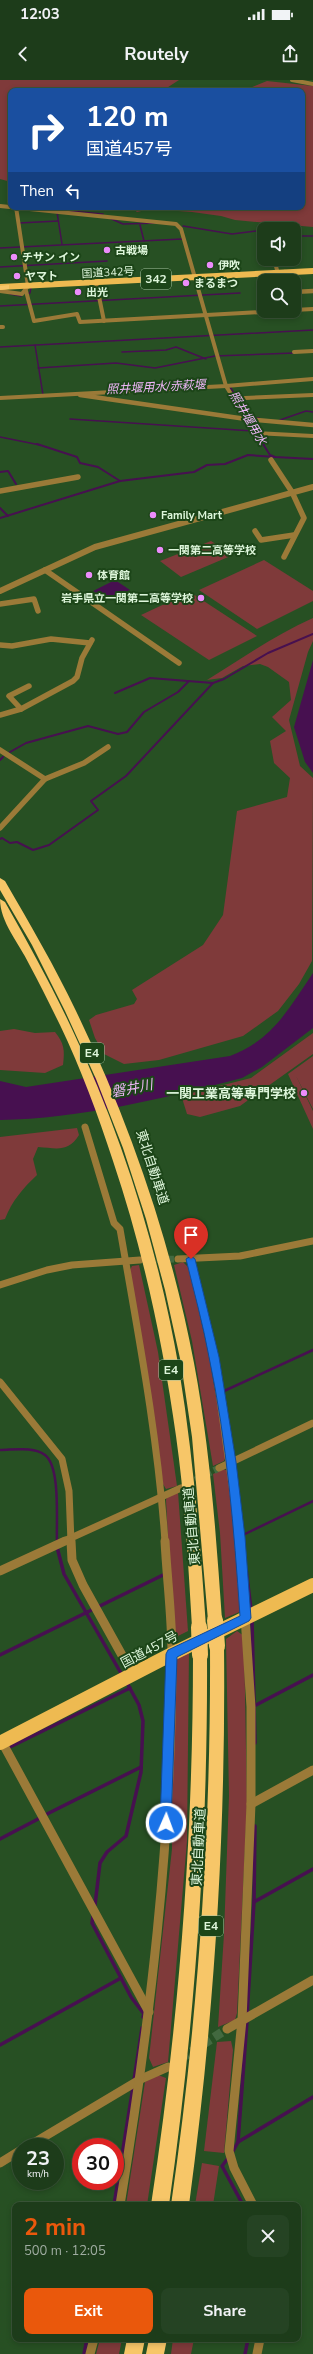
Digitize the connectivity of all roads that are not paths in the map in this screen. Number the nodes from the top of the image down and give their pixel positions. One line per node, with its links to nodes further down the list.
1 (292, 80): 2 (street)
2 (313, 84)
3 (16, 210): 12 (street)
4 (44, 210): 10 (street)
5 (277, 266): 7 (street)
6 (313, 268): 7 (highway, 国道342号 / 342)
7 (278, 270): 10 (highway, 国道342号 / 342)
8 (313, 271): 9 (highway, 国道342号 / 342)
9 (285, 272): 10 (highway, 国道342号 / 342)
10 (195, 275): 11 (highway, 国道342号 / 342); 12 (highway, 国道342号 / 342); 19 (street)
11 (96, 282): 12 (highway, 国道342号 / 342); 20 (street)
12 (27, 286): 13 (highway, 国道342号 / 342); 20 (street)
13 (1, 287)
14 (313, 291): 15 (street)
15 (301, 292)
16 (313, 309): 17 (street)
17 (301, 310)
18 (257, 312): 19 (street)
19 (206, 315): 20 (street); 25 (street)
20 (104, 321)
21 (313, 351): 22 (street)
22 (294, 352)
23 (313, 379): 24 (street)
24 (251, 384): 25 (street); 30 (street)
25 (226, 386): 26 (street); 31 (street)
26 (80, 395): 28 (street); 31 (street)
27 (313, 395): 30 (street)
28 (0, 398)
29 (245, 398): 30 (street)
30 (257, 398)
31 (246, 419): 32 (street); 33 (street)
32 (313, 425)
33 (313, 436)
34 (271, 460): 38 (street)
35 (78, 477): 37 (street)
36 (313, 487): 38 (street)
37 (0, 491)
38 (292, 492): 40 (street); 42 (street)
39 (255, 531): 40 (street)
40 (294, 535): 41 (street)
41 (284, 557)
42 (44, 570): 43 (street); 47 (street)
43 (0, 591)
44 (0, 604): 45 (street)
45 (38, 612)
46 (0, 644): 49 (street)
47 (179, 663)
48 (29, 686): 49 (street)
49 (21, 709): 50 (street)
50 (0, 715)
51 (108, 747): 53 (street)
52 (0, 750): 53 (street)
53 (45, 779): 54 (street)
54 (0, 828)
55 (0, 881): 90 (highway, 東北自動車道 / E4, bridge)
56 (0, 902): 89 (highway, 東北自動車道 / E4, bridge)
57 (85, 1127): 62 (street)
58 (313, 1241): 60 (street)
59 (178, 1259): 60 (street)
60 (191, 1259): 66 (street)
61 (140, 1260): 62 (street)
62 (126, 1261): 63 (street); 69 (street)
63 (0, 1285)
64 (0, 1382): 70 (street)
65 (313, 1423): 66 (street)
66 (231, 1462): 67 (street); 73 (street)
67 (219, 1468)
68 (181, 1488): 69 (street)
69 (162, 1496): 70 (street); 74 (street)
70 (70, 1539): 71 (street); 75 (street)
71 (0, 1571)
72 (313, 1584): 73 (highway, 国道457号)
73 (245, 1618): 74 (highway, 国道457号); 78 (street)
74 (172, 1654): 75 (highway, 国道457号); 80 (street)
75 (133, 1675): 76 (highway, 国道457号)
76 (1, 1742): 80 (street)
77 (313, 1770): 78 (street)
78 (251, 1804): 81 (street)
79 (313, 1980): 81 (street)
80 (149, 2012): 84 (street)
81 (242, 2020): 82 (street); 91 (street)
82 (227, 2029)
83 (168, 2067): 84 (street)
84 (141, 2079): 85 (street); 88 (street)
85 (42, 2138)
86 (12, 2156): 87 (street)
87 (0, 2163)
88 (120, 2202)
89 (160, 2202)
90 (180, 2202)
91 (251, 2202)
92 (93, 2342): 96 (street)
93 (135, 2342): 97 (highway)
94 (157, 2342): 98 (highway)
95 (259, 2342): 99 (street)
96 (90, 2354)
97 (133, 2354)
98 (155, 2354)
99 (257, 2354)

